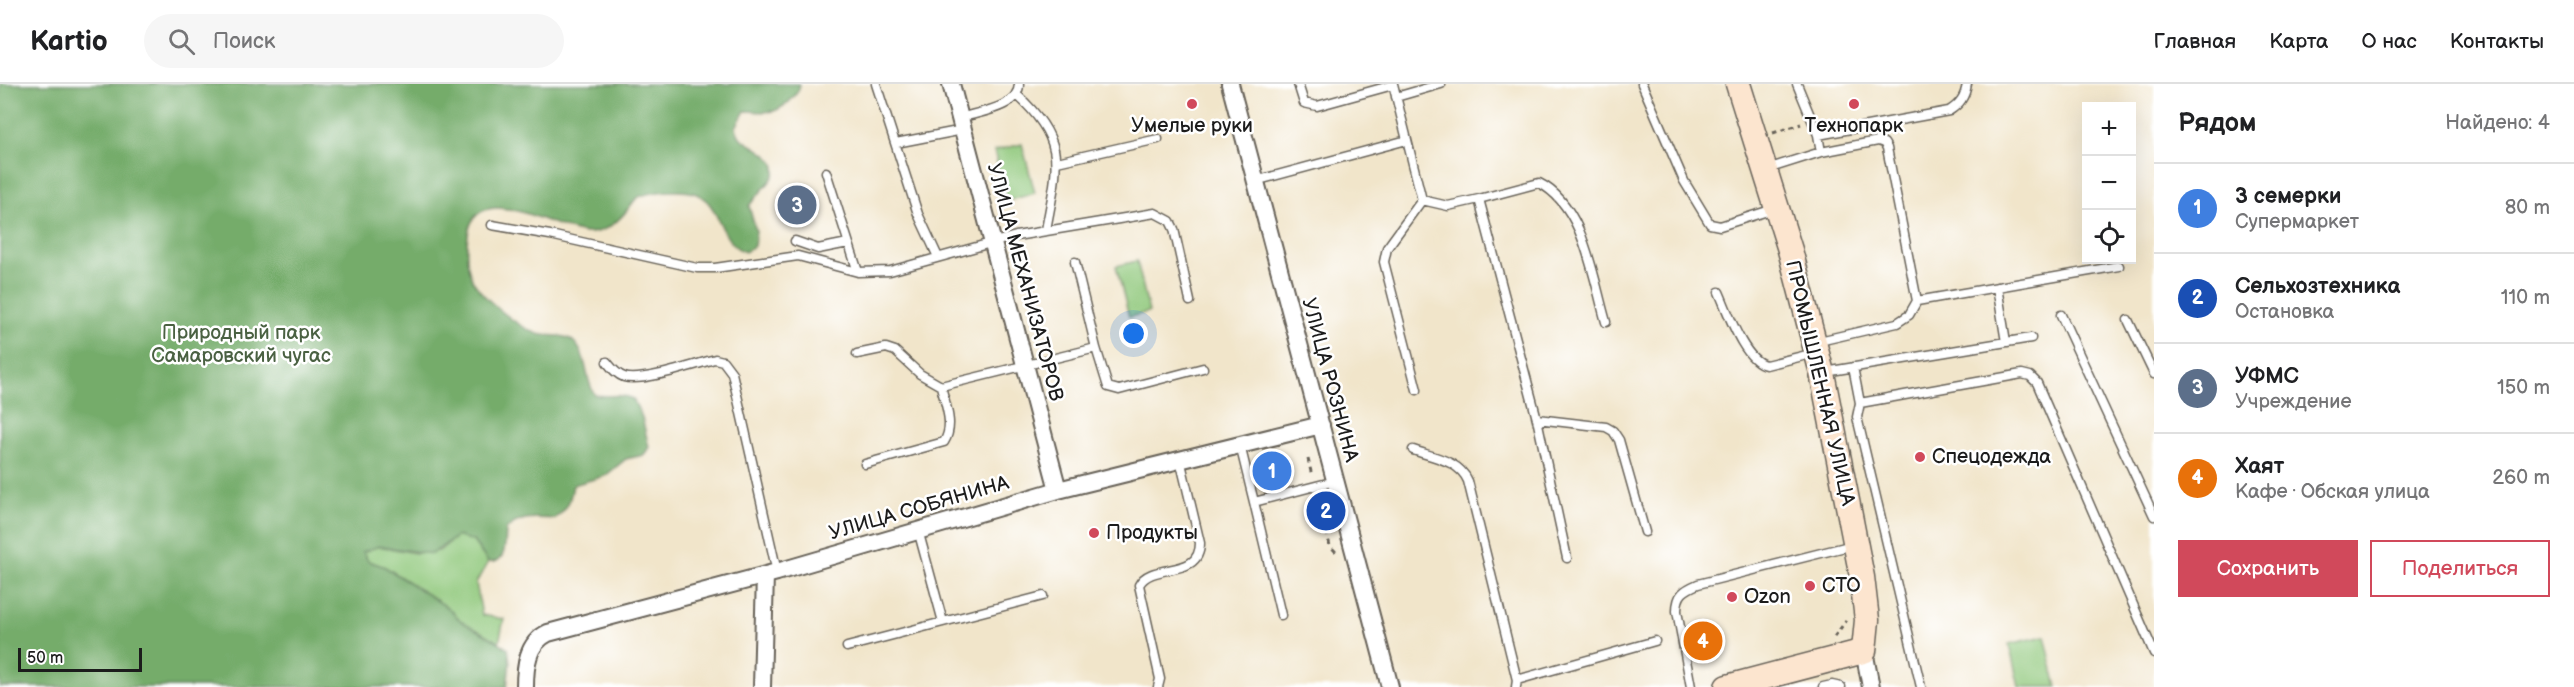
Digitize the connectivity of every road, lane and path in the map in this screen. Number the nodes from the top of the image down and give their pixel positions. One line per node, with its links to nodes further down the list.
1 (876, 84): 20 (lane)
2 (951, 84): 15 (street, УЛИЦА МЕХАНИЗАТОРОВ)
3 (1019, 84): 12 (lane)
4 (1230, 84): 25 (street, УЛИЦА РОЗНИНА)
5 (1298, 84): 6 (lane)
6 (1393, 84): 13 (lane)
7 (1441, 84): 13 (lane)
8 (1642, 84): 28 (lane)
9 (1738, 84): 18 (main road, ПРОМЫШЛЕННАЯ УЛИЦА)
10 (1797, 84): 14 (lane)
11 (1967, 84): 16 (lane)
12 (1017, 94): 15 (lane); 22 (lane)
13 (1396, 97): 19 (lane)
14 (1812, 121): 16 (lane); 18 (path)
15 (962, 124): 20 (lane); 32 (street, УЛИЦА МЕХАНИЗАТОРОВ)
16 (1818, 135): 21 (lane)
17 (1158, 139): 22 (lane)
18 (1755, 139): 23 (main road, ПРОМЫШЛЕННАЯ УЛИЦА)
19 (1407, 140): 25 (lane); 27 (lane)
20 (896, 143): 34 (lane)
21 (1821, 152): 23 (lane); 41 (lane)
22 (1057, 162): 30 (lane)
23 (1765, 170): 28 (main road, ПРОМЫШЛЕННАЯ УЛИЦА)
24 (826, 172): 33 (lane)
25 (1255, 181): 59 (street, УЛИЦА РОЗНИНА)
26 (1479, 199): 27 (lane); 44 (lane); 58 (lane)
27 (1422, 200): 56 (lane)
28 (1777, 208): 49 (main road, ПРОМЫШЛЕННАЯ УЛИЦА)
29 (492, 225): 37 (lane)
30 (1046, 230): 32 (lane); 40 (lane)
31 (795, 240): 33 (lane)
32 (994, 242): 34 (lane); 51 (street, УЛИЦА МЕХАНИЗАТОРОВ)
33 (848, 243): 37 (lane)
34 (938, 258): 37 (lane)
35 (1075, 262): 47 (lane)
36 (2119, 266): 38 (lane)
37 (858, 272)
38 (1996, 287): 41 (lane); 46 (lane)
39 (1719, 292): 49 (lane)
40 (1190, 301)
41 (1917, 301): 49 (lane)
42 (2061, 315): 69 (lane)
43 (2128, 320): 54 (lane)
44 (1605, 322)
45 (2031, 338): 46 (lane)
46 (2006, 342): 52 (lane)
47 (1096, 348): 51 (lane); 53 (lane)
48 (857, 354): 55 (lane)
49 (1818, 356): 52 (lane); 72 (main road, ПРОМЫШЛЕННАЯ УЛИЦА)
50 (607, 362): 75 (lane)
51 (1026, 365): 55 (lane); 67 (street, УЛИЦА МЕХАНИЗАТОРОВ)
52 (1853, 367): 57 (lane)
53 (1203, 368)
54 (2154, 375)
55 (941, 386): 64 (lane)
56 (1417, 390)
57 (1860, 403): 84 (lane); 96 (lane)
58 (1537, 419): 71 (lane); 74 (lane)
59 (1321, 425): 60 (street, УЛИЦА СОБЯНИНА); 65 (street, УЛИЦА РОЗНИНА)
60 (1240, 445): 62 (street, УЛИЦА СОБЯНИНА); 68 (lane)
61 (1413, 450): 86 (lane)
62 (1180, 459): 67 (street, УЛИЦА СОБЯНИНА); 90 (lane)
63 (1308, 459): 66 (path)
64 (864, 465)
65 (1335, 481): 66 (lane); 91 (street, УЛИЦА РОЗНИНА)
66 (1315, 486): 68 (lane); 73 (path)
67 (1058, 490): 70 (street, УЛИЦА СОБЯНИНА)
68 (1254, 502): 78 (lane)
69 (2154, 516)
70 (918, 530): 75 (street, УЛИЦА СОБЯНИНА); 79 (lane)
71 (1645, 532)
72 (1856, 544): 83 (main road, ПРОМЫШЛЕННАЯ УЛИЦА); 92 (lane)
73 (1337, 552)
74 (1567, 558)
75 (771, 574): 88 (street, УЛИЦА СОБЯНИНА); 89 (street)
76 (1043, 596): 79 (lane)
77 (1848, 613): 80 (path)
78 (1281, 615)
79 (943, 622): 82 (lane)
80 (1831, 640)
81 (1655, 641): 86 (lane)
82 (847, 646)
83 (1864, 651): 85 (main road); 95 (street, ПРОМЫШЛЕННАЯ УЛИЦА)
84 (2154, 653)
85 (1766, 682): 87 (main road)
86 (1516, 684)
87 (1737, 686)
88 (525, 687)
89 (762, 687)
90 (1158, 687)
91 (1390, 687)
92 (1691, 687)
93 (1823, 687): 94 (lane)
94 (1841, 687)
95 (1871, 687)
96 (1921, 687)

